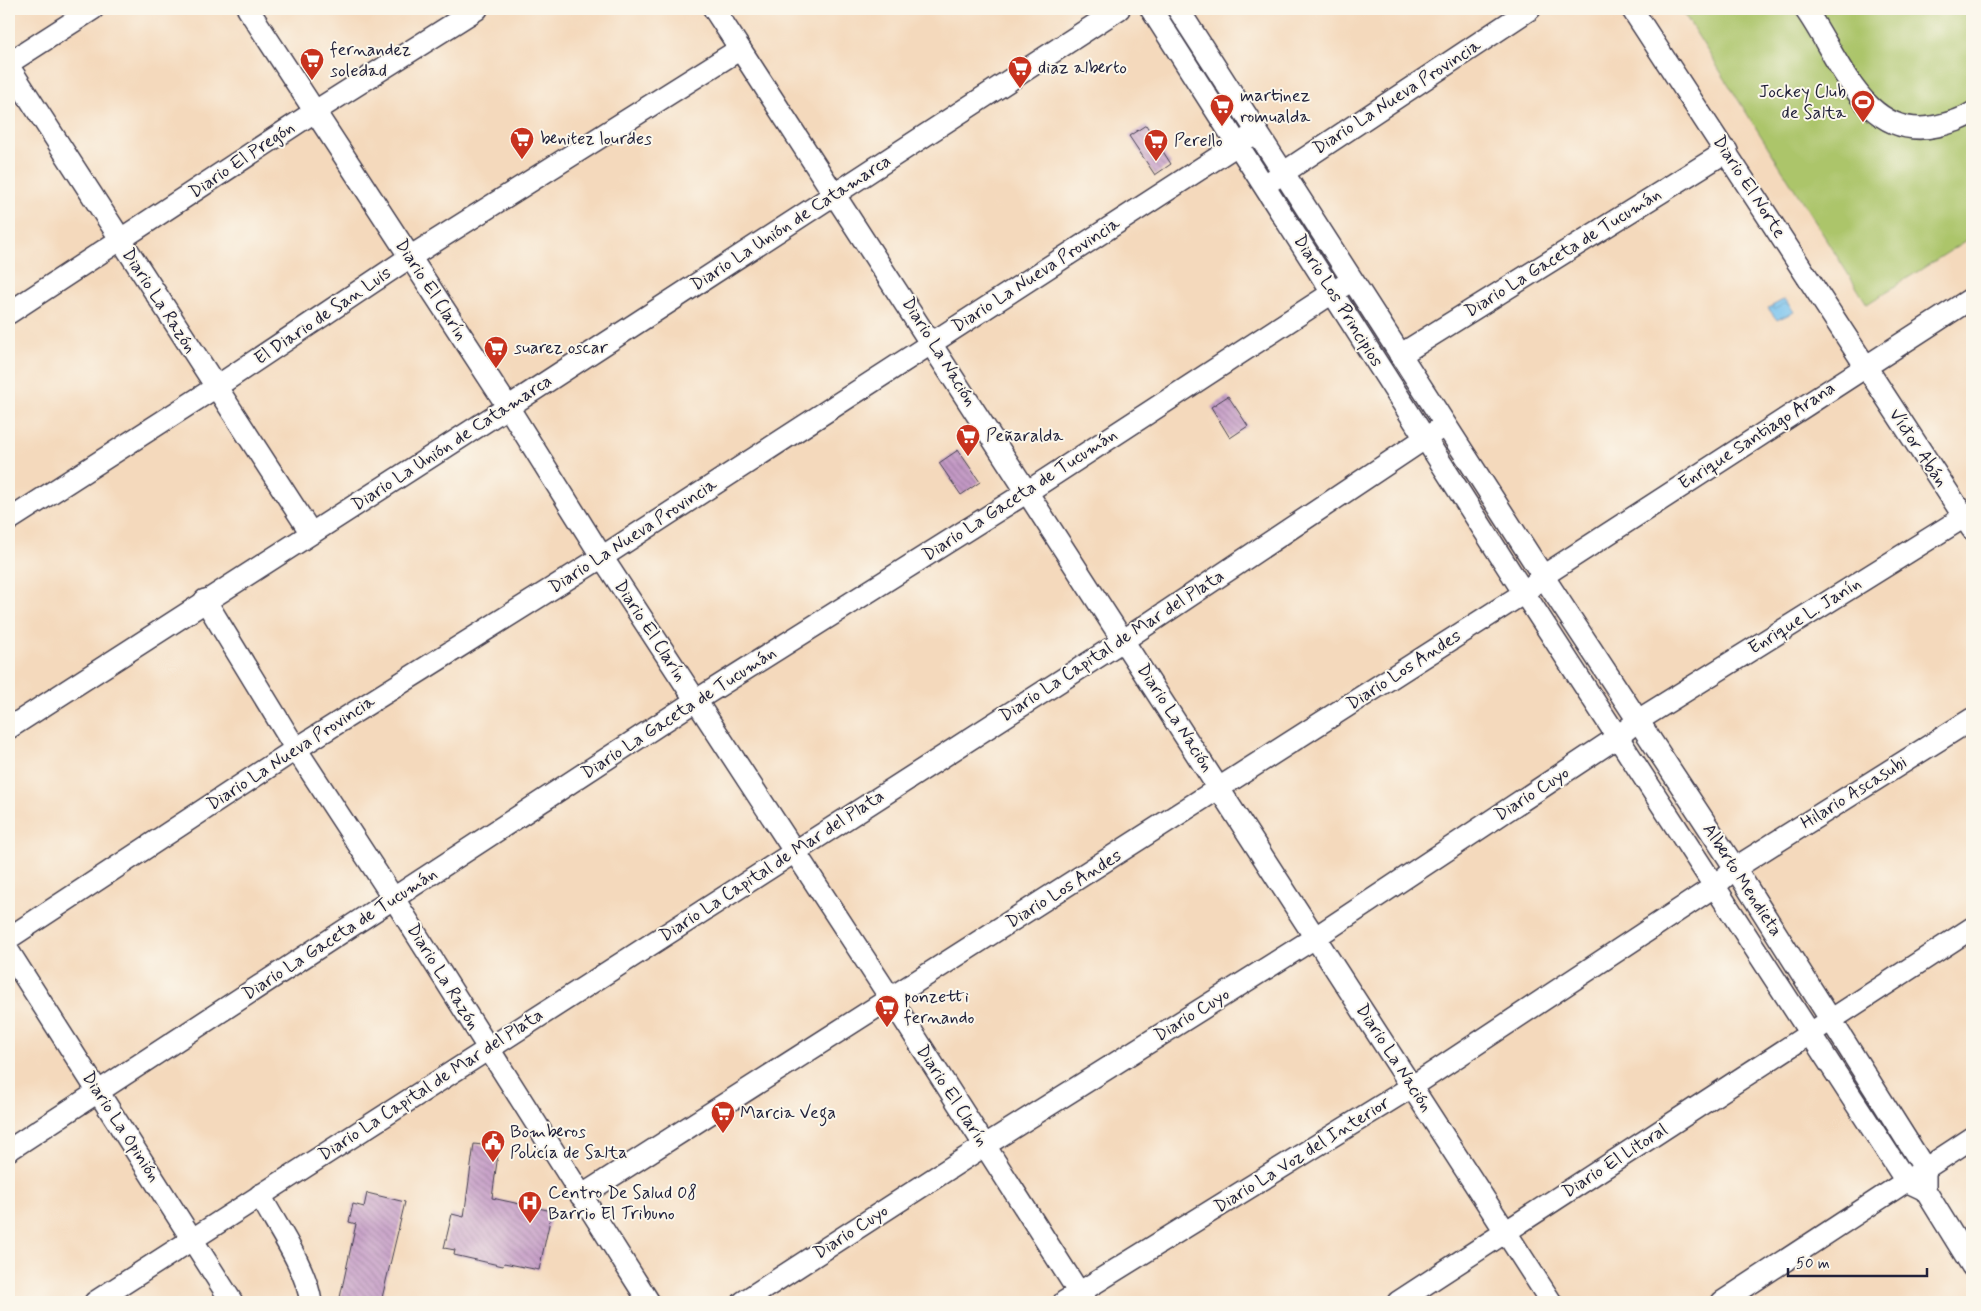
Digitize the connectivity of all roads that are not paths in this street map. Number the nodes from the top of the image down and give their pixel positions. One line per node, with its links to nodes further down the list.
1 (93, 9): 12 (street)
2 (248, 9): 15 (street, Diario El Clarín)
3 (477, 9): 15 (street, Diario El Pregón)
4 (1119, 9): 22 (street, Diario La Unión de Catamarca)
5 (1151, 9): 18 (street, Diario Los Principios)
6 (1178, 9): 17 (street, Diario Los Principios)
7 (1530, 9): 20 (street, Diario La Nueva Provincia)
8 (1632, 9): 19 (street, Diario El Norte)
9 (1806, 10): 16 (street)
10 (722, 11): 11 (street, Diario La Nación)
11 (740, 48): 22 (street, Diario La Nación); 24 (street, El Diario de San Luis)
12 (9, 63)
13 (9, 67): 14 (street, Diario La Razón)
14 (16, 97): 23 (street, Diario La Razón)
15 (314, 112): 23 (street, Diario El Pregón); 24 (street, Diario El Clarín)
16 (1972, 113)
17 (1257, 132): 18 (street, Diario La Nueva Provincia); 20 (street, Diario Los Principios)
18 (1238, 146): 21 (street, Diario Los Principios); 29 (street, Diario La Nueva Provincia)
19 (1727, 151): 30 (street, Diario La Gaceta de Tucumán); 31 (street, Diario El Norte)
20 (1282, 172): 21 (street, Diario La Nueva Provincia); 25 (street, Diario Los Principios)
21 (1265, 186): 26 (street, Diario Los Principios)
22 (836, 193): 29 (street, Diario La Nación); 33 (street, Diario La Unión de Catamarca)
23 (120, 242): 28 (street, Diario El Pregón); 32 (street, Diario La Razón)
24 (410, 257): 32 (street, El Diario de San Luis); 33 (street, Diario El Clarín)
25 (1352, 280): 26 (street, Diario La Gaceta de Tucumán); 30 (street, Diario Los Principios)
26 (1332, 291): 35 (street, Diario Los Principios); 36 (street, Diario La Gaceta de Tucumán)
27 (1972, 298): 31 (street, Enrique Santiago Arana)
28 (9, 313)
29 (932, 342): 36 (street, Diario La Nación); 40 (street, Diario La Nueva Provincia)
30 (1400, 355): 34 (street, Diario Los Principios)
31 (1864, 366): 38 (street, Víctor Abán); 41 (street, Enrique Santiago Arana)
32 (216, 387): 37 (street, El Diario de San Luis); 39 (street, Diario La Razón)
33 (508, 407): 39 (street, Diario La Unión de Catamarca); 40 (street, Diario El Clarín)
34 (1446, 425): 35 (street, Diario La Capital de Mar del Plata); 41 (street, Diario Los Principios)
35 (1425, 439): 42 (street, Diario Los Principios); 44 (street, Diario La Capital de Mar del Plata)
36 (1027, 492): 44 (street, Diario La Nación); 45 (street, Diario La Gaceta de Tucumán)
37 (9, 520)
38 (1970, 520): 47 (street, Enrique L. Janín)
39 (311, 533): 43 (street, Diario La Unión de Catamarca)
40 (602, 557): 45 (street, Diario El Clarín); 50 (street, Diario La Nueva Provincia)
41 (1543, 576): 42 (street, Diario Los Andes); 47 (street, Alberto Mendieta)
42 (1524, 593): 49 (street, Alberto Mendieta); 51 (street, Diario Los Andes)
43 (205, 600): 48 (street, Diario La Unión de Catamarca); 50 (street, Diario La Razón)
44 (1124, 640): 51 (street, Diario La Nación); 52 (street, Diario La Capital de Mar del Plata)
45 (695, 701): 52 (street, Diario El Clarín); 55 (street, Diario La Gaceta de Tucumán)
46 (1972, 719): 53 (street, Hilario Ascasubi)
47 (1638, 721): 49 (street, Diario Cuyo); 53 (street, Alberto Mendieta)
48 (9, 728)
49 (1619, 736): 54 (street, Alberto Mendieta); 57 (street, Diario Cuyo)
50 (296, 749): 55 (street, Diario La Razón); 58 (street, Diario La Nueva Provincia)
51 (1221, 789): 57 (street, Diario La Nación); 60 (street, Diario Los Andes)
52 (793, 853): 60 (street, Diario El Clarín); 63 (street, Diario La Capital de Mar del Plata)
53 (1735, 868): 54 (street, Diario La Voz del Interior); 61 (street, Alberto Mendieta)
54 (1716, 886): 62 (street, Alberto Mendieta); 64 (street, Diario La Voz del Interior)
55 (394, 899): 63 (street, Diario La Razón); 65 (street, Diario La Gaceta de Tucumán)
56 (1972, 928): 61 (street, Diario El Litoral)
57 (1316, 936): 64 (street, Diario La Nación); 67 (street, Diario Cuyo)
58 (9, 938)
59 (9, 952): 65 (street, Diario La Opinión)
60 (891, 999): 67 (street, Diario El Clarín); 72 (street, Diario Los Andes)
61 (1830, 1019): 62 (street, Diario El Litoral); 69 (street, Alberto Mendieta)
62 (1811, 1034): 70 (street, Alberto Mendieta); 73 (street, Diario El Litoral)
63 (488, 1048): 71 (street, Diario La Capital de Mar del Plata); 72 (street, Diario La Razón)
64 (1413, 1086): 73 (street, Diario La Nación); 76 (street, Diario La Voz del Interior)
65 (98, 1092): 68 (street, Diario La Gaceta de Tucumán); 74 (street, Diario La Opinión)
66 (1972, 1138): 69 (street)
67 (984, 1146): 76 (street, Diario El Clarín); 81 (street, Diario Cuyo)
68 (9, 1150)
69 (1925, 1169): 70 (street)
70 (1916, 1186): 75 (street, Alberto Mendieta); 84 (street)
71 (260, 1196): 74 (street, Diario La Capital de Mar del Plata); 79 (street)
72 (580, 1196): 80 (street, Diario La Razón)
73 (1506, 1232): 82 (street, Diario El Litoral); 83 (street, Diario La Nación)
74 (193, 1239): 77 (street, Diario La Capital de Mar del Plata); 78 (street, Diario La Opinión)
75 (1972, 1266)
76 (1076, 1299)
77 (95, 1302)
78 (232, 1302)
79 (311, 1302)
80 (650, 1302)
81 (743, 1302)
82 (1398, 1302)
83 (1551, 1302)
84 (1722, 1302)

